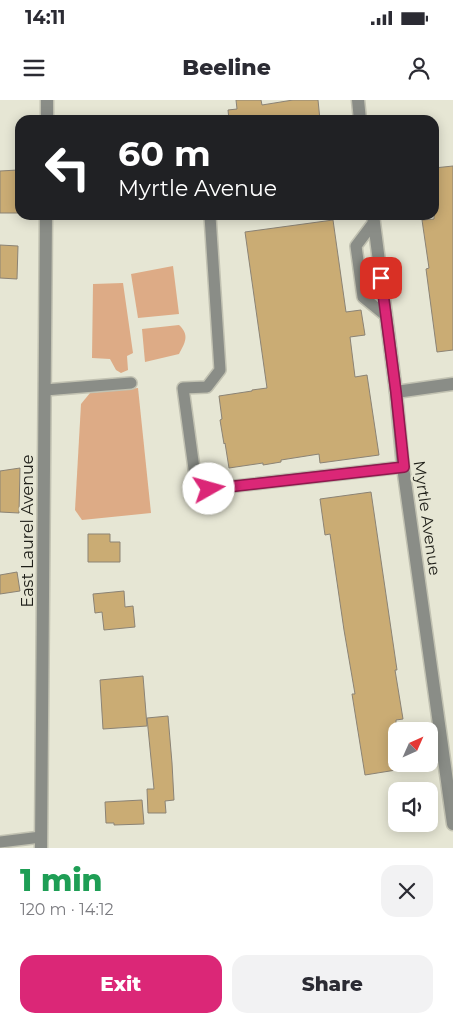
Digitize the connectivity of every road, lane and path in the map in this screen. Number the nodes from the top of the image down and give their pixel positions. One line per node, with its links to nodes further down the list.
1 (47, 100): 3 (street)
2 (358, 100): 4 (street)
3 (47, 115)
4 (360, 115)
5 (46, 220): 12 (street, East Laurel Avenue)
6 (210, 220): 14 (lane)
7 (372, 220): 9 (lane)
8 (373, 220): 9 (street, Myrtle Avenue)
9 (385, 315): 13 (street, Myrtle Avenue)
10 (131, 383): 12 (lane)
11 (453, 384): 13 (street)
12 (45, 390): 17 (street, East Laurel Avenue)
13 (396, 392): 14 (street, Myrtle Avenue)
14 (404, 467): 15 (street, Myrtle Avenue)
15 (453, 824)
16 (0, 842): 17 (lane)
17 (41, 842)

